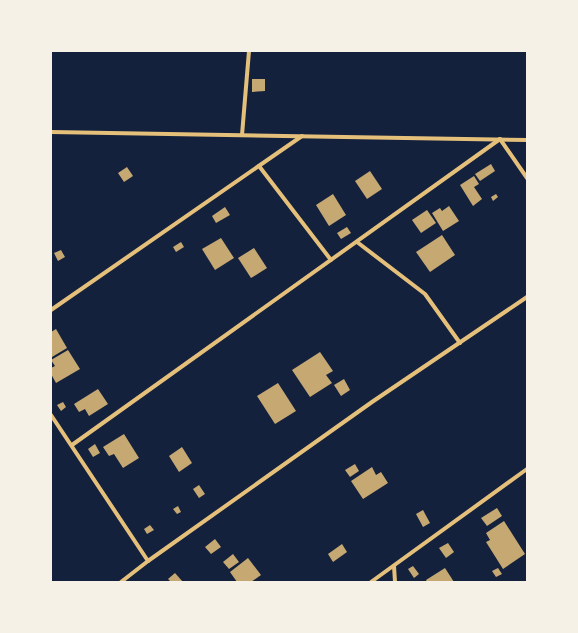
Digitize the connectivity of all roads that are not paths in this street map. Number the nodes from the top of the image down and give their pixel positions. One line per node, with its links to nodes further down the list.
1 (249, 51): 3 (street)
2 (51, 132): 3 (street)
3 (242, 135): 4 (street)
4 (303, 136): 5 (street); 7 (street)
5 (500, 139): 6 (street); 8 (street); 9 (street)
6 (527, 140)
7 (259, 166): 10 (street); 12 (street)
8 (527, 178)
9 (357, 242): 10 (street); 13 (street)
10 (332, 260): 15 (street)
11 (527, 297): 13 (street)
12 (51, 310)
13 (460, 343): 17 (street)
14 (51, 415): 15 (street)
15 (72, 445): 17 (street)
16 (527, 469): 18 (street)
17 (148, 561): 19 (street)
18 (394, 566): 20 (street); 21 (street)
19 (121, 582)
20 (371, 582)
21 (395, 582)

